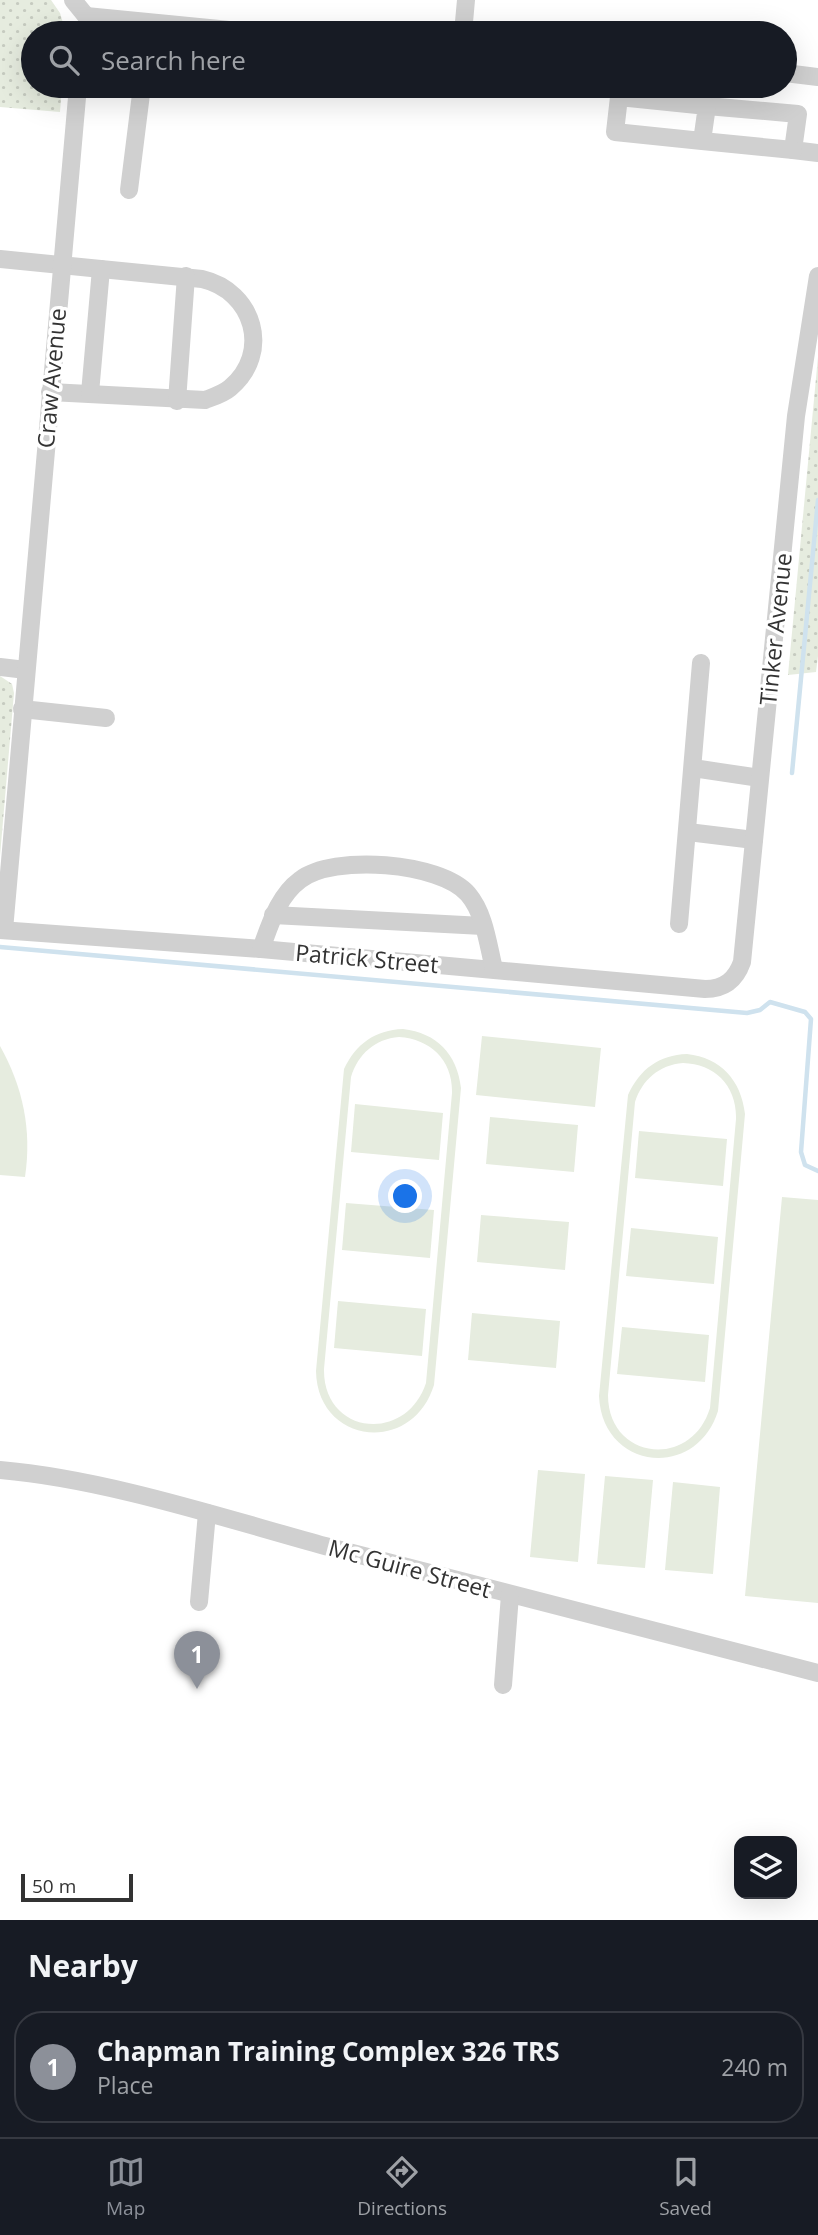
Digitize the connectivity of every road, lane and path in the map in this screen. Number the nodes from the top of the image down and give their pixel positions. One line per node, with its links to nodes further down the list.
1 (73, 0): 3 (street)
2 (466, 0): 4 (street)
3 (83, 21)
4 (464, 21)
5 (797, 74): 6 (street)
6 (818, 77)
7 (77, 98): 18 (street, Craw Avenue)
8 (140, 98): 16 (street)
9 (619, 98): 13 (street)
10 (629, 98): 12 (street)
11 (708, 98): 12 (street)
12 (707, 106): 13 (street); 14 (street)
13 (702, 141): 14 (street)
14 (793, 150): 15 (street)
15 (818, 153)
16 (129, 190)
17 (0, 259): 18 (street)
18 (62, 264): 19 (street); 22 (street, Craw Avenue)
19 (101, 269): 20 (street); 23 (street)
20 (186, 276): 24 (street); 24 (street)
21 (818, 276): 31 (street, Tinker Avenue)
22 (50, 392): 23 (street); 27 (street, Craw Avenue)
23 (90, 393): 24 (street)
24 (177, 401)
25 (701, 663): 30 (street)
26 (0, 667): 27 (street)
27 (26, 670): 28 (street, Craw Avenue)
28 (22, 709): 29 (street); 37 (street, Craw Avenue)
29 (106, 718)
30 (693, 768): 31 (street); 32 (street)
31 (760, 778): 33 (street, Tinker Avenue)
32 (688, 832): 33 (street); 35 (street)
33 (754, 840): 40 (street, Tinker Avenue)
34 (273, 915): 36 (street); 36 (street); 38 (street)
35 (679, 924)
36 (483, 926): 39 (street)
37 (2, 930): 38 (street, Patrick Street)
38 (261, 949): 39 (street, Patrick Street)
39 (494, 969): 40 (street, Patrick Street)
40 (732, 981)
41 (0, 1471): 42 (street, Mc Guire Street)
42 (207, 1513): 43 (street, Mc Guire Street); 44 (street)
43 (510, 1595): 45 (street, Mc Guire Street); 46 (street)
44 (199, 1602)
45 (818, 1673)
46 (503, 1685)

